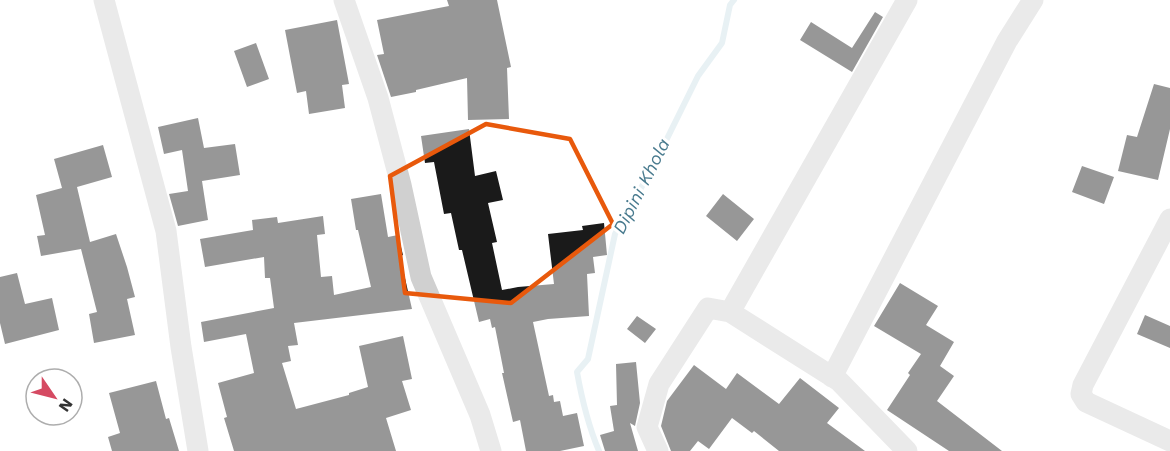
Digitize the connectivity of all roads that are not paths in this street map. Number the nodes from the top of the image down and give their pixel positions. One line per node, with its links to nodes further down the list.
1 (104, 0): 9 (street)
2 (344, 0): 10 (street)
3 (907, 0): 6 (street)
4 (1033, 0): 7 (street)
5 (1170, 219): 8 (street)
6 (730, 312): 7 (street); 11 (street)
7 (832, 377): 12 (street)
8 (1170, 441)
9 (198, 451)
10 (491, 451)
11 (658, 451)
12 (907, 451)

